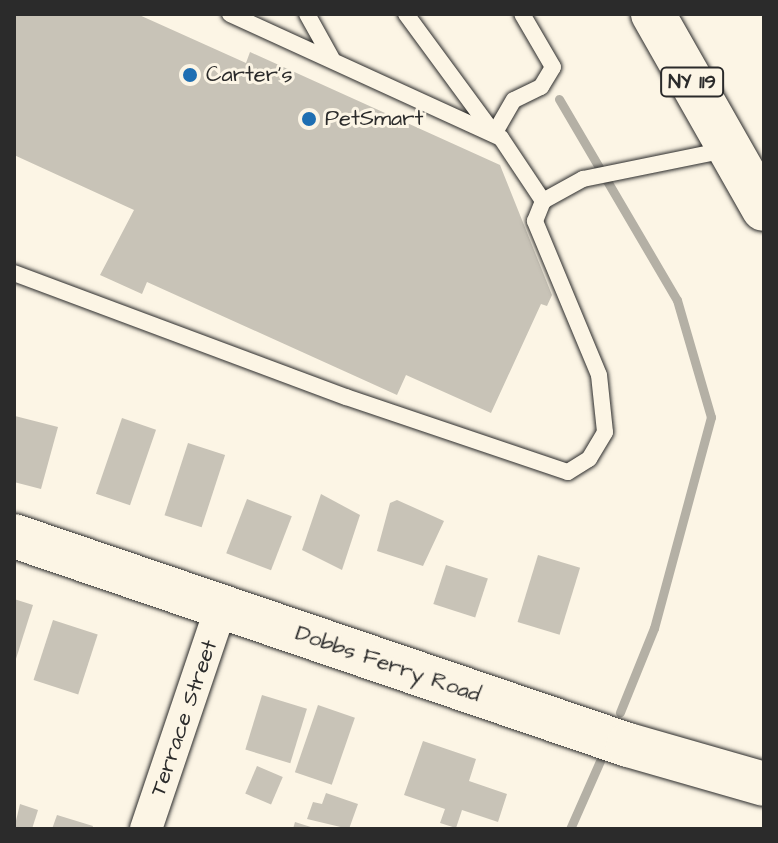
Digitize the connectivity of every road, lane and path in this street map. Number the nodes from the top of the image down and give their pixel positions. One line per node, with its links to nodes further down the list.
1 (230, 14): 6 (lane)
2 (307, 14): 6 (lane)
3 (406, 14): 7 (lane)
4 (522, 14): 7 (lane)
5 (653, 14): 8 (main road, NY 119)
6 (332, 59): 7 (lane)
7 (494, 134): 9 (lane)
8 (730, 149): 9 (lane); 10 (main road, NY 119)
9 (543, 201): 11 (lane)
10 (764, 209)
11 (14, 273)
12 (14, 536): 13 (main road, Dobbs Ferry Road)
13 (221, 607): 14 (main road, Dobbs Ferry Road); 15 (street, Terrace Street)
14 (764, 784)
15 (146, 829)

